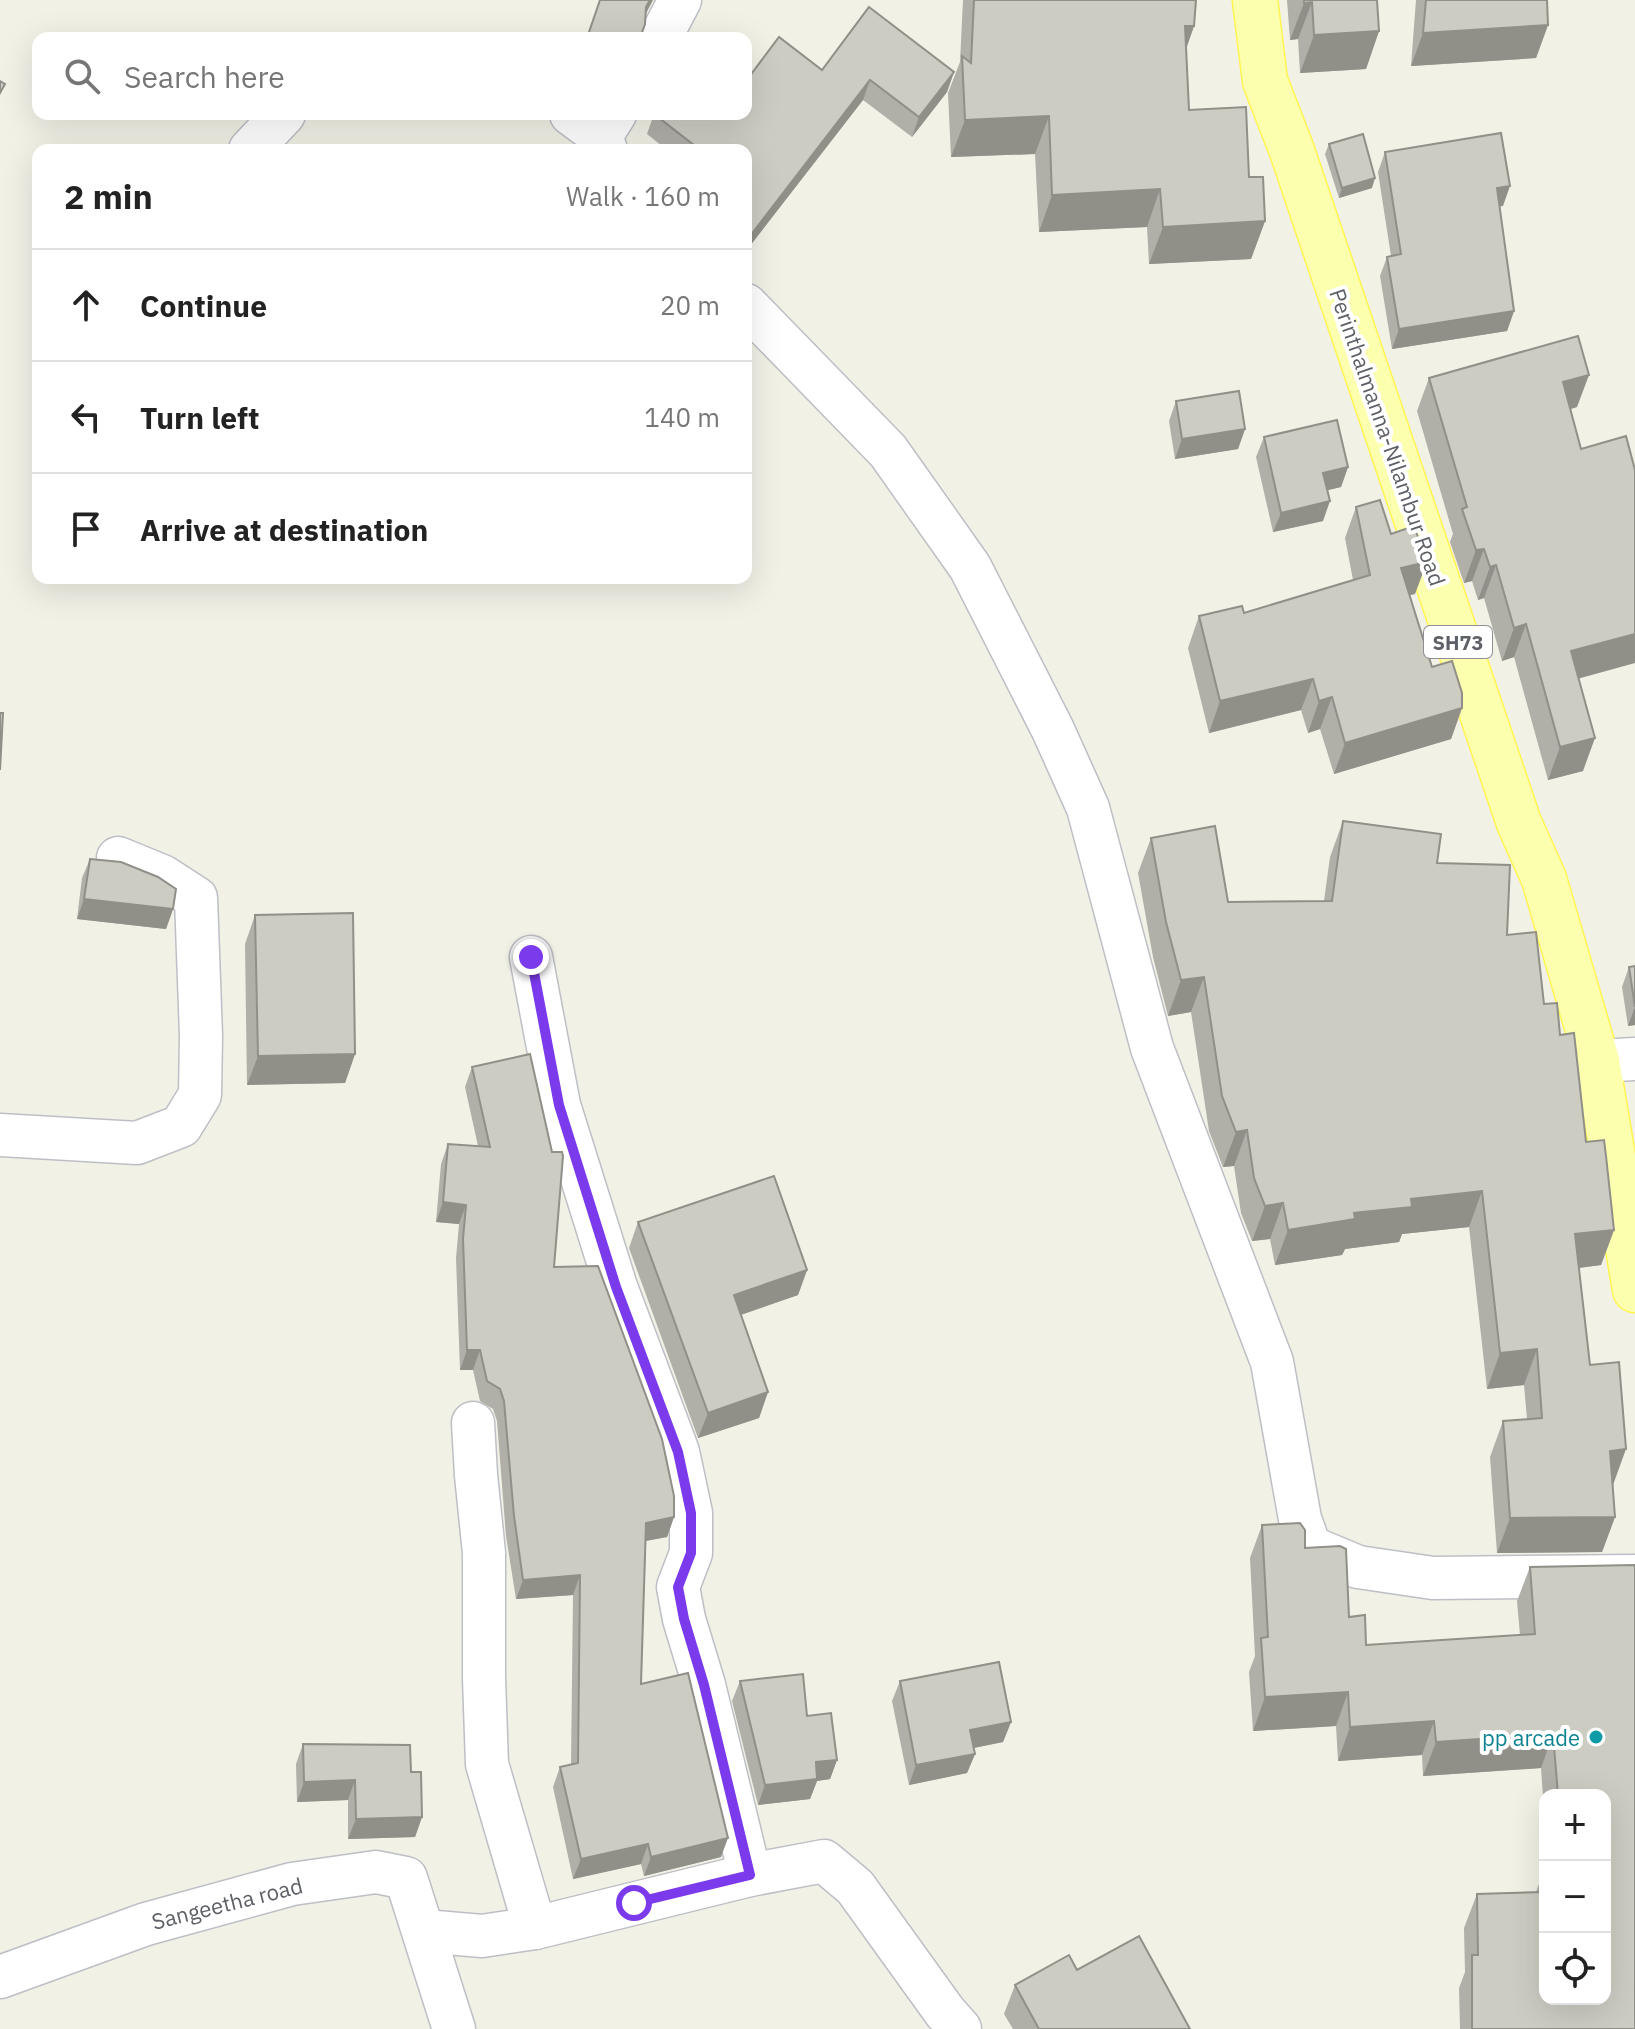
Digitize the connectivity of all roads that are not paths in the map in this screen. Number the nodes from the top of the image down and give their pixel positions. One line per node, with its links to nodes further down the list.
1 (680, 0): 3 (street)
2 (1255, 0): 9 (main road, Perinthalmanna-Nilambur Road / SH73)
3 (663, 32)
4 (278, 120): 5 (street)
5 (256, 144)
6 (752, 311): 13 (street)
7 (118, 858): 10 (street)
8 (531, 957): 14 (street)
9 (1616, 1060): 11 (main road, Perinthalmanna-Nilambur Road / SH73)
10 (0, 1135)
11 (1635, 1290)
12 (473, 1423): 15 (street)
13 (1635, 1576)
14 (750, 1875): 15 (street); 19 (street)
15 (535, 1928): 16 (street)
16 (424, 1931): 17 (street, Sangeetha road); 18 (street)
17 (0, 1977)
18 (454, 2029)
19 (960, 2029)

